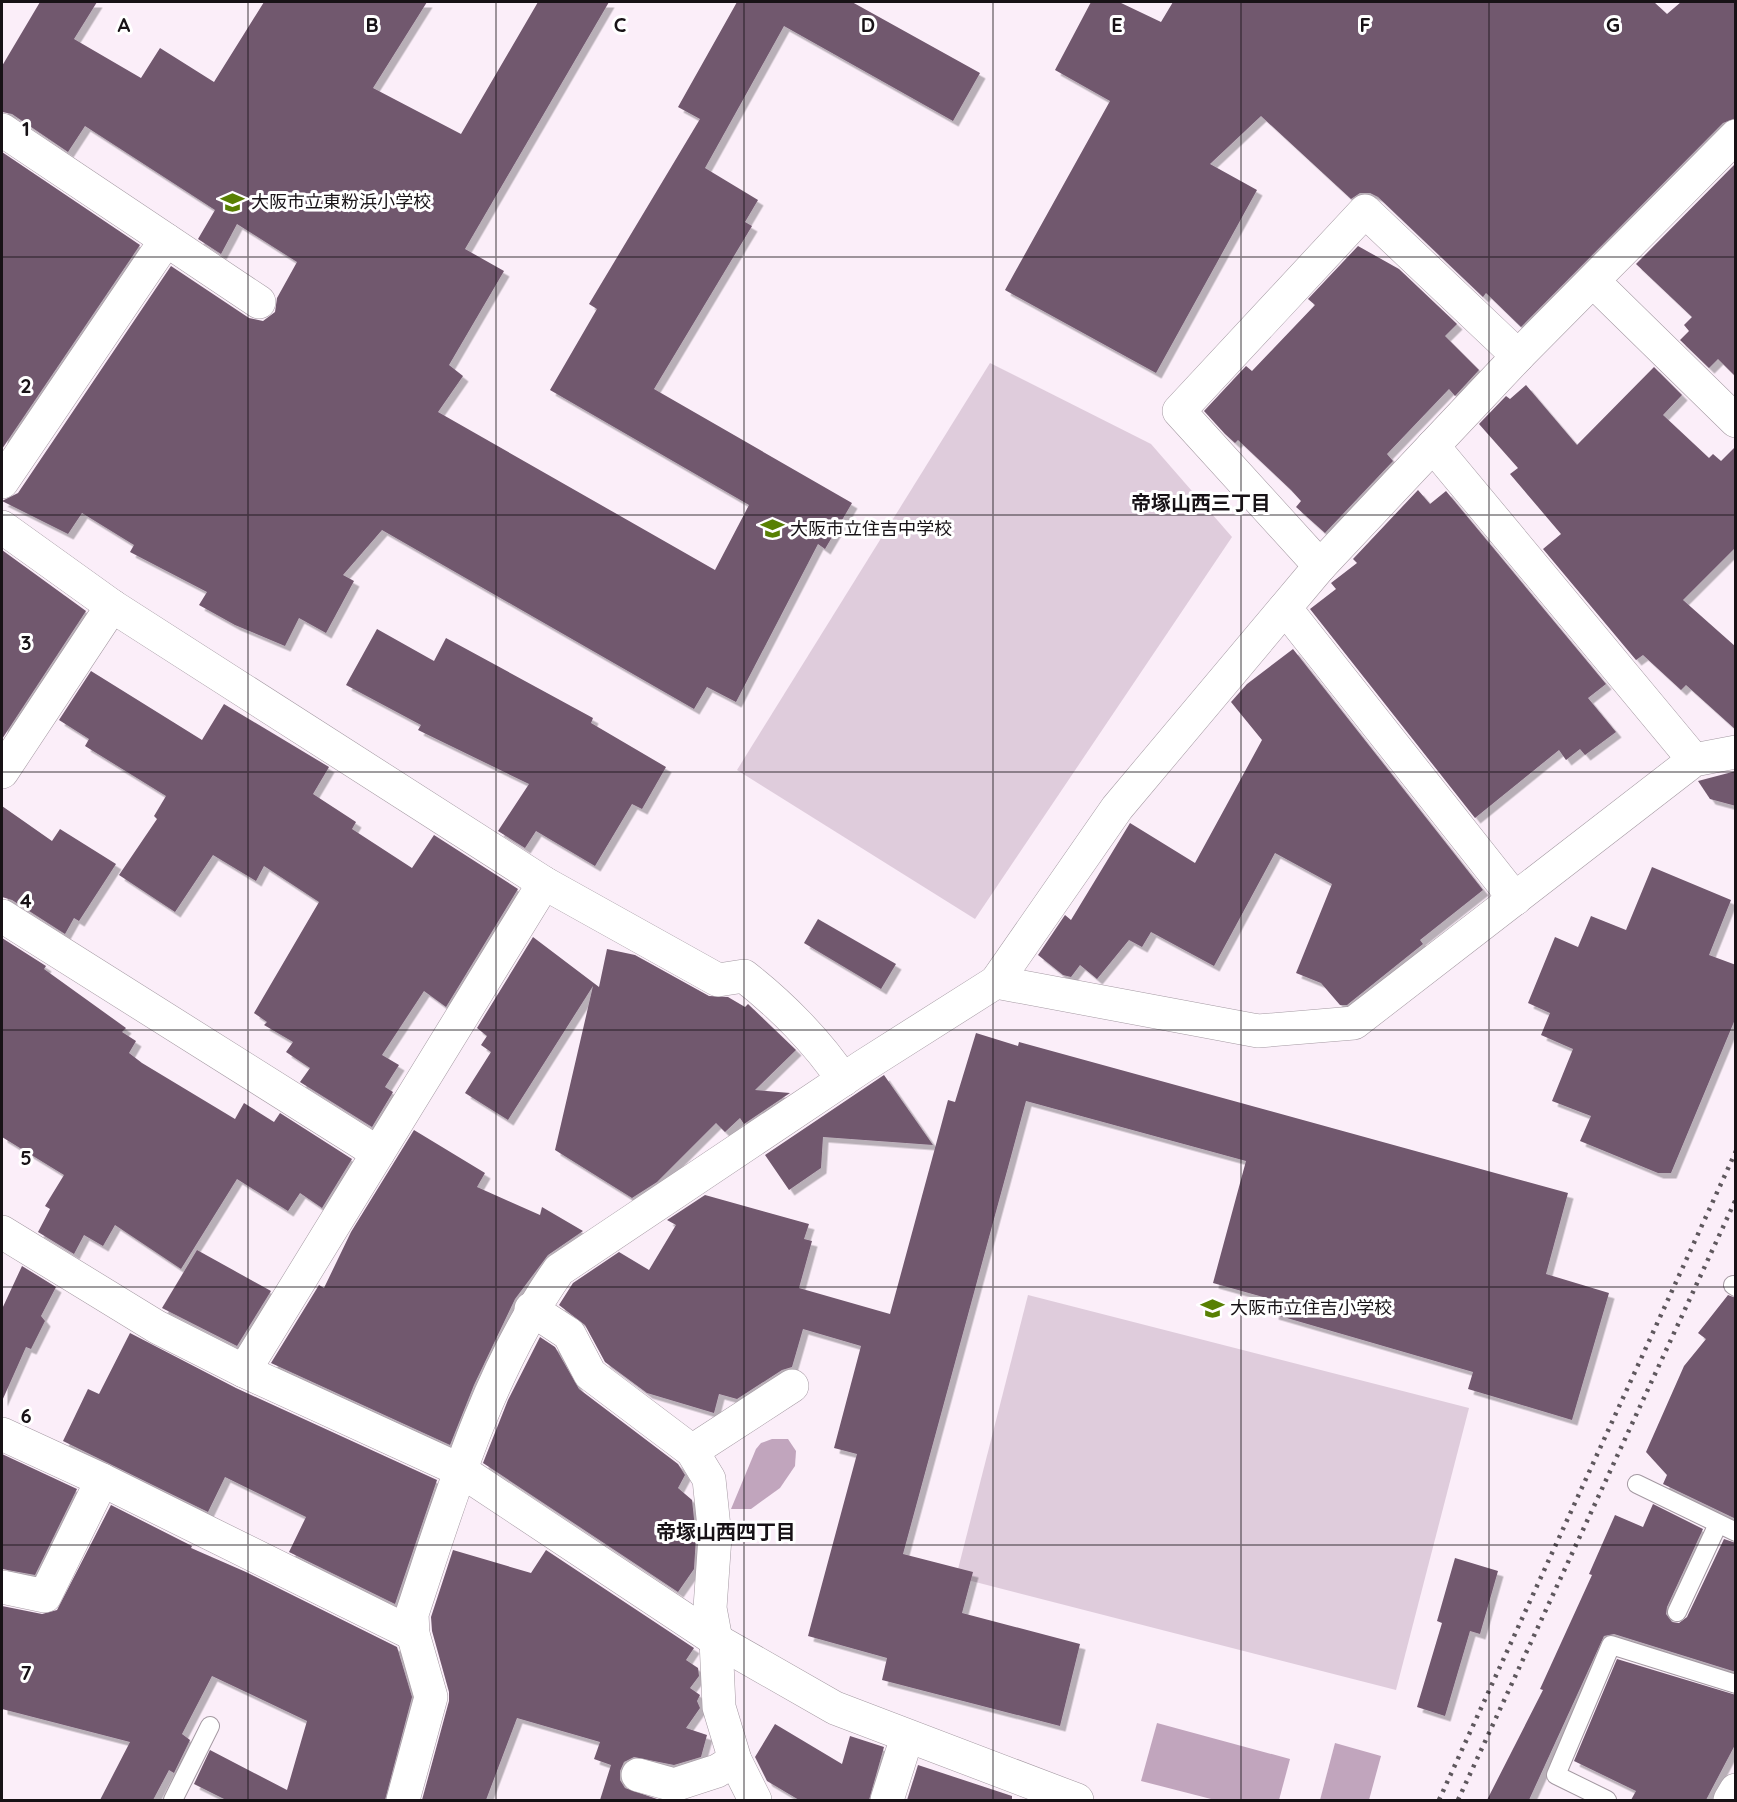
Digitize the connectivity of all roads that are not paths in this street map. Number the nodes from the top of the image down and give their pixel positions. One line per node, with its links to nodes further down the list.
1 (2, 130): 3 (street)
2 (1736, 136): 4 (street)
3 (166, 240): 5 (street); 9 (street)
4 (1593, 281): 6 (street); 7 (street)
5 (260, 302)
6 (1518, 356): 8 (street); 11 (street)
7 (1736, 421)
8 (1433, 446): 11 (street); 15 (street)
9 (2, 482)
10 (2, 527): 12 (street)
11 (1320, 566): 13 (street)
12 (112, 606): 16 (street); 17 (street)
13 (1285, 608): 18 (street); 20 (street)
14 (1736, 752): 15 (street)
15 (1694, 760): 18 (street)
16 (2, 772)
17 (544, 883): 21 (street); 22 (street)
18 (1515, 899): 20 (street)
19 (2, 916): 22 (street)
20 (996, 982): 21 (street)
21 (843, 1080): 24 (street)
22 (378, 1153): 25 (street)
23 (2, 1232): 25 (street)
24 (531, 1309): 28 (street); 29 (street)
25 (244, 1371): 29 (street)
26 (792, 1386): 28 (street)
27 (2, 1434): 30 (street)
28 (692, 1451): 37 (street)
29 (460, 1470): 36 (street); 37 (street)
30 (102, 1480): 34 (street); 36 (street)
31 (1637, 1484): 32 (lane)
32 (1718, 1524): 33 (lane); 35 (lane)
33 (1736, 1532)
34 (2, 1587)
35 (1677, 1612)
36 (413, 1634): 45 (street)
37 (716, 1640): 40 (street); 41 (street)
38 (1736, 1684): 49 (lane)
39 (210, 1726): 44 (lane)
40 (907, 1737): 47 (street); 48 (street)
41 (735, 1760): 42 (street); 46 (street)
42 (638, 1775)
43 (1736, 1790): 50 (street)
44 (173, 1800)
45 (403, 1800)
46 (755, 1800)
47 (887, 1800)
48 (1077, 1800)
49 (1607, 1800)
50 (1730, 1800)

